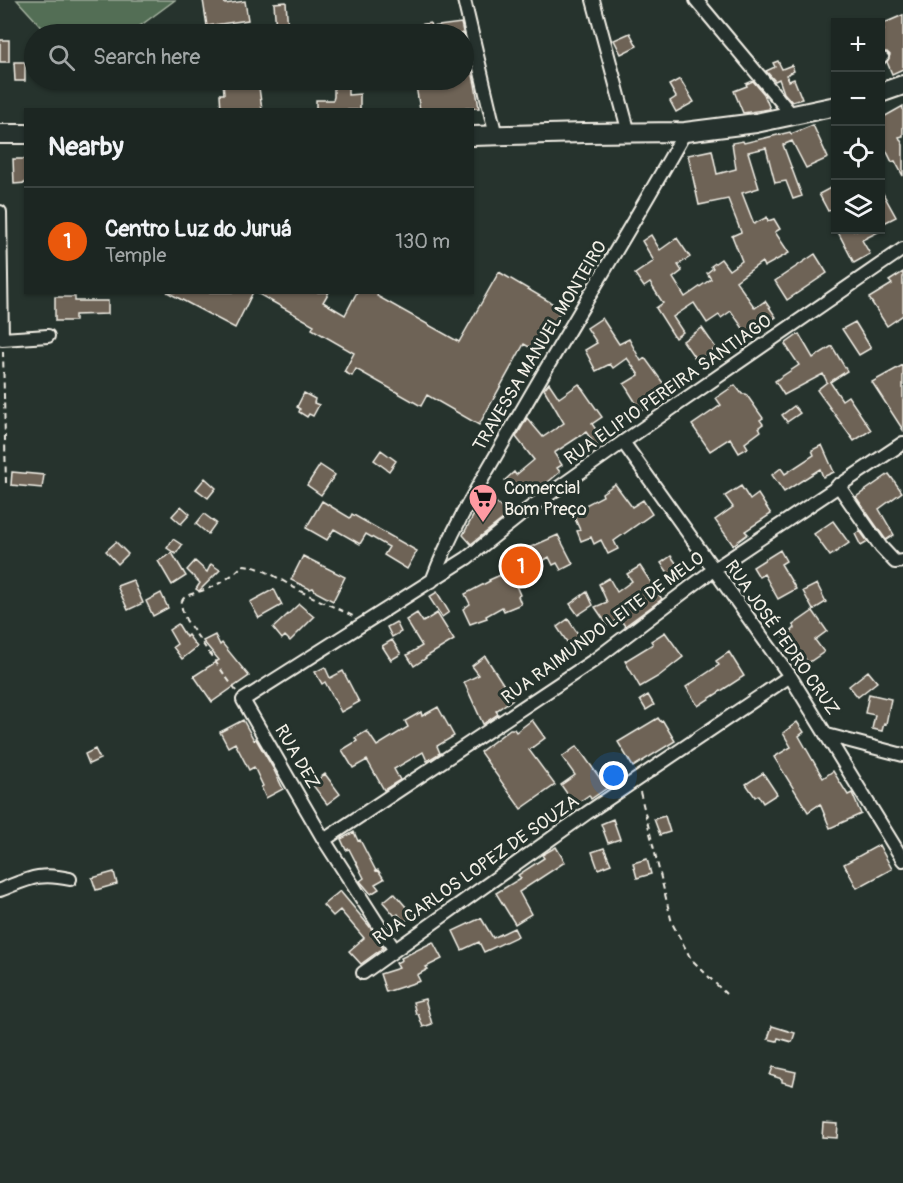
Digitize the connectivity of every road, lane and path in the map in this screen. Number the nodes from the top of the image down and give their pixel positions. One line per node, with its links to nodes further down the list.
1 (464, 0): 4 (street)
2 (593, 0): 11 (street)
3 (696, 0): 9 (street)
4 (470, 24)
5 (474, 42): 15 (street)
6 (903, 85): 7 (main road)
7 (885, 88)
8 (831, 107): 9 (main road)
9 (792, 116): 10 (main road)
10 (685, 132): 11 (main road); 26 (street, TRAVESSA MANUEL MONTEIRO)
11 (629, 133): 15 (main road)
12 (0, 134): 13 (main road)
13 (24, 134)
14 (474, 136): 15 (main road)
15 (496, 136)
16 (0, 212): 19 (street)
17 (903, 249): 20 (street, RUA ELIPIO PEREIRA SANTIAGO)
18 (48, 336): 19 (street)
19 (2, 339): 22 (path)
20 (623, 442): 25 (street, RUA JOSÉ PEDRO CRUZ); 26 (street, RUA ELIPIO PEREIRA SANTIAGO)
21 (903, 443): 23 (street, RUA RAIMUNDO LEITE DE MELO)
22 (6, 484)
23 (838, 485): 24 (street); 25 (street, RUA RAIMUNDO LEITE DE MELO)
24 (903, 561)
25 (713, 570): 28 (street, RUA JOSÉ PEDRO CRUZ); 33 (street, RUA RAIMUNDO LEITE DE MELO)
26 (432, 581): 27 (street, RUA ELIPIO PEREIRA SANTIAGO)
27 (365, 622): 29 (street, RUA ELIPIO PEREIRA SANTIAGO); 29 (path)
28 (790, 676): 30 (street, RUA JOSÉ PEDRO CRUZ); 32 (street, RUA CARLOS LOPEZ DE SOUZA)
29 (243, 700): 33 (street, RUA DEZ)
30 (827, 735): 31 (street); 34 (street, RUA JOSÉ PEDRO CRUZ)
31 (903, 755)
32 (637, 780): 37 (street, RUA CARLOS LOPEZ DE SOUZA); 39 (path)
33 (324, 840): 37 (street, RUA DEZ)
34 (903, 860)
35 (69, 879): 36 (street)
36 (0, 890)
37 (394, 949): 38 (street, RUA CARLOS LOPEZ DE SOUZA)
38 (363, 973)
39 (726, 994)

